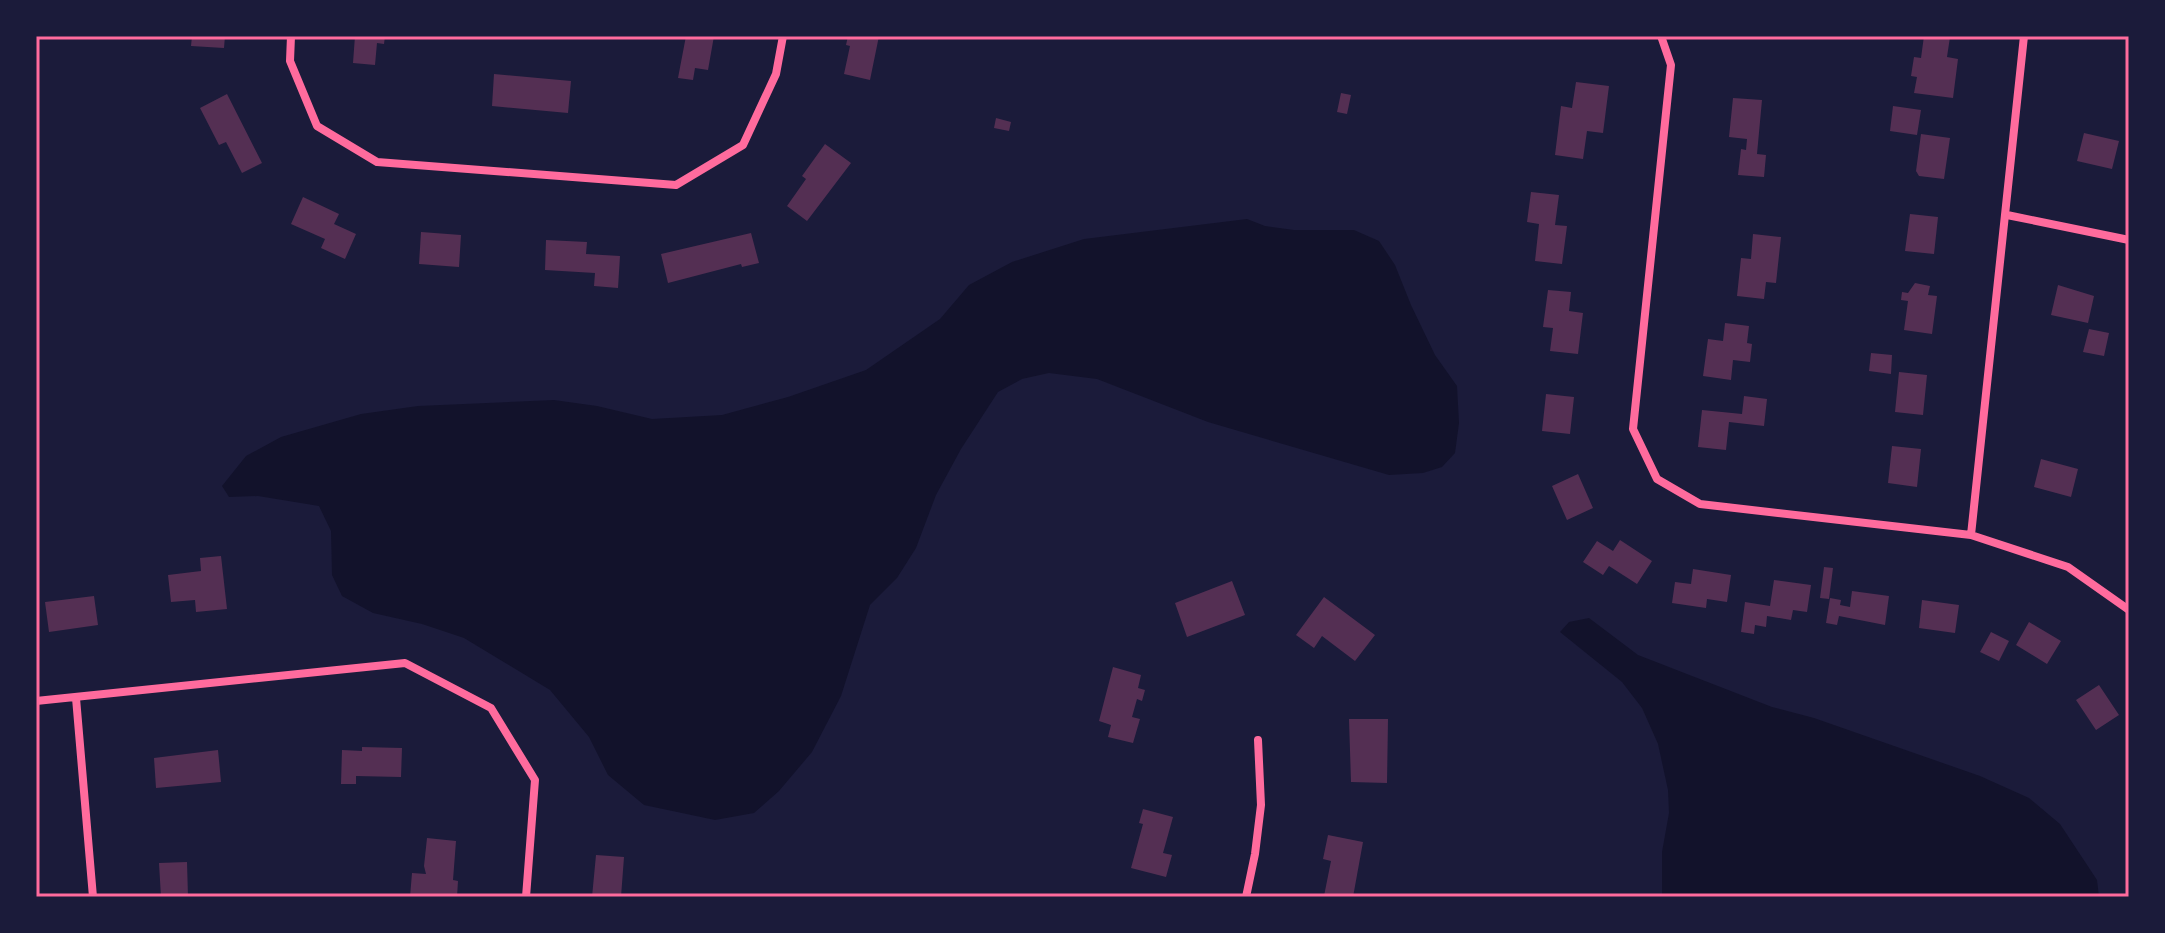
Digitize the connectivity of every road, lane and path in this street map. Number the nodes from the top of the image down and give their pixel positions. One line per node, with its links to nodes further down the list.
1 (291, 36): 2 (street)
2 (783, 36)
3 (1661, 36): 7 (street)
4 (2024, 36): 5 (street)
5 (2007, 215): 6 (street); 7 (street)
6 (2129, 240)
7 (1971, 535): 8 (street)
8 (2129, 610)
9 (76, 698): 10 (street); 12 (street); 13 (street)
10 (36, 701)
11 (1258, 740): 14 (street)
12 (93, 897)
13 (526, 897)
14 (1246, 897)

